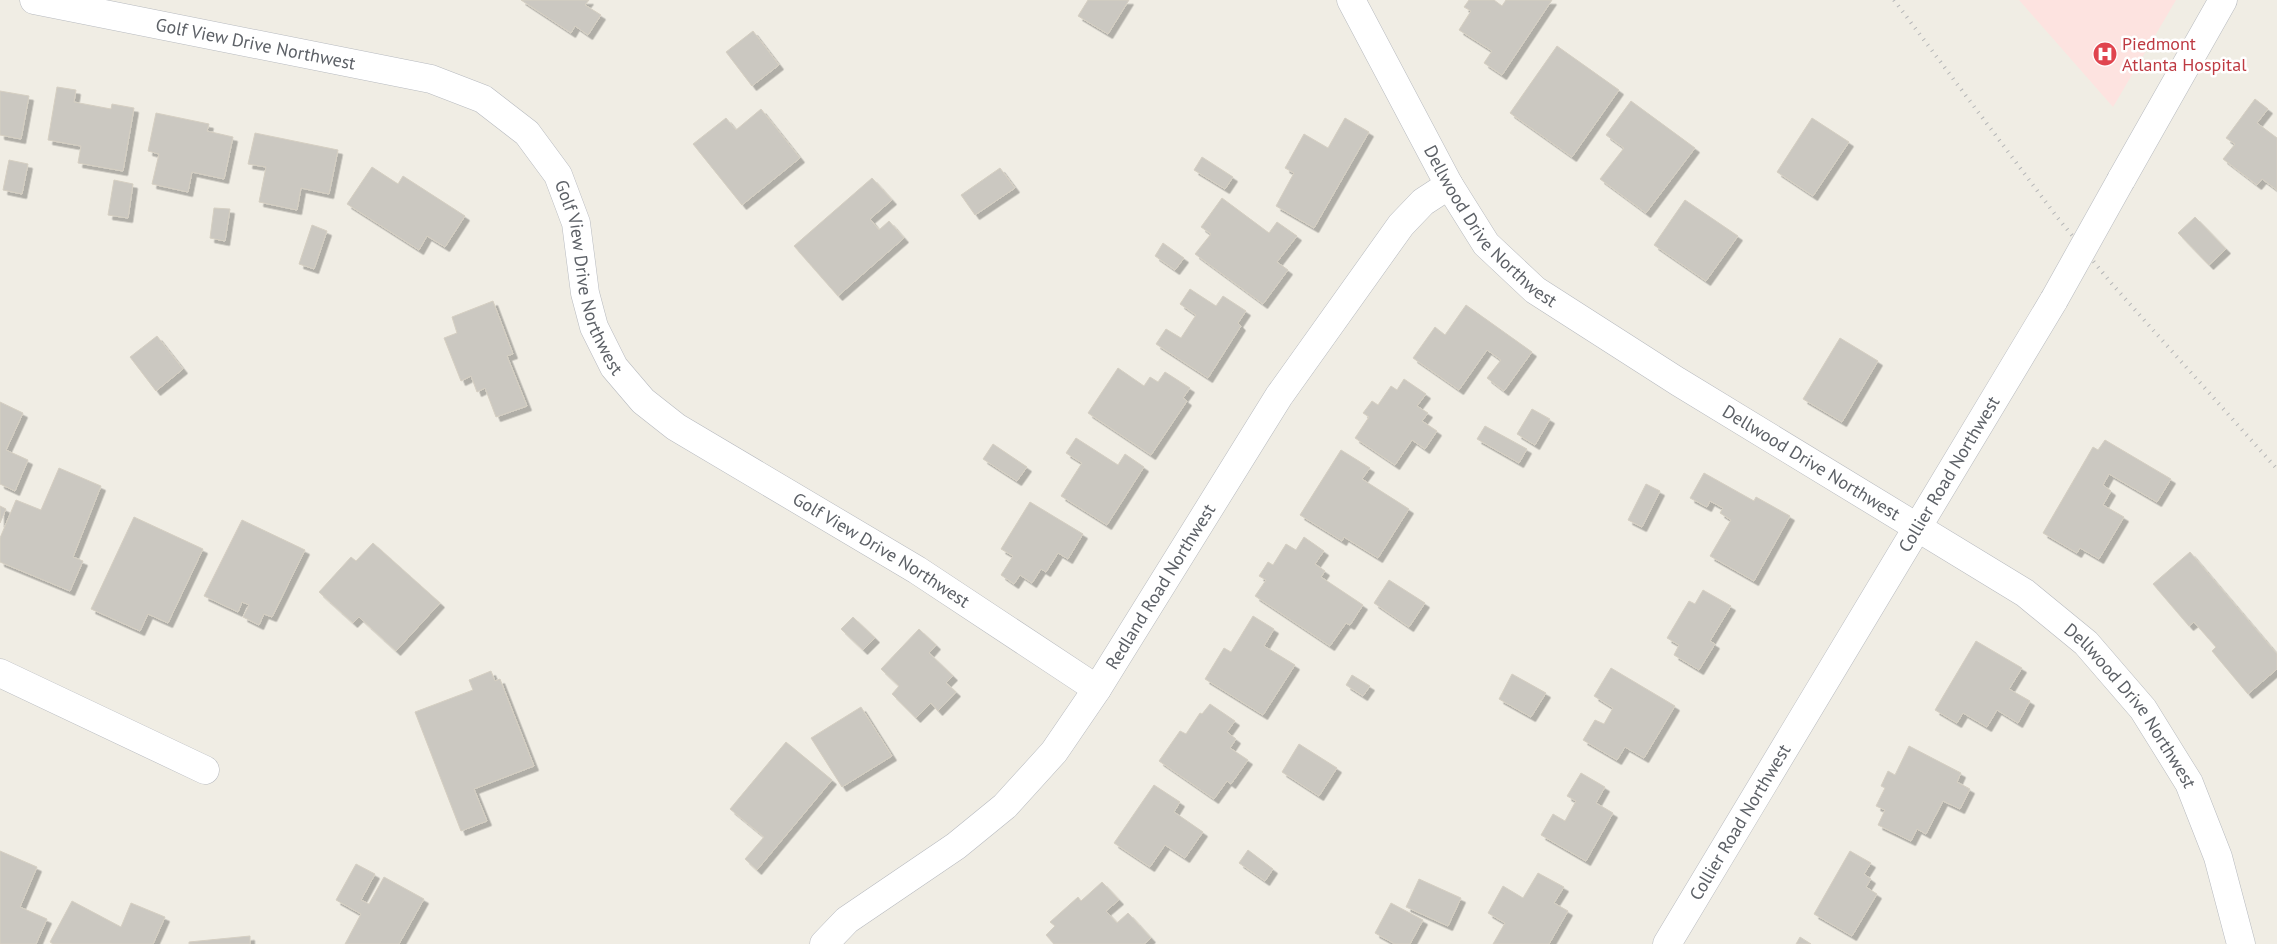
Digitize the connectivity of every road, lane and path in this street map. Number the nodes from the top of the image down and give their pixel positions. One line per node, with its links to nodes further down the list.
1 (34, 0): 7 (street, Golf View Drive Northwest)
2 (1351, 0): 4 (street, Dellwood Drive Northwest)
3 (2223, 0): 5 (street, Collier Road Northwest, bridge)
4 (1450, 185): 5 (street, Dellwood Drive Northwest); 7 (street, Redland Road Northwest)
5 (1917, 526): 10 (street, Collier Road Northwest); 11 (street, Dellwood Drive Northwest)
6 (0, 673): 8 (street)
7 (1097, 689): 9 (street, Redland Road Northwest)
8 (205, 770)
9 (824, 944)
10 (1667, 944)
11 (2241, 944)

